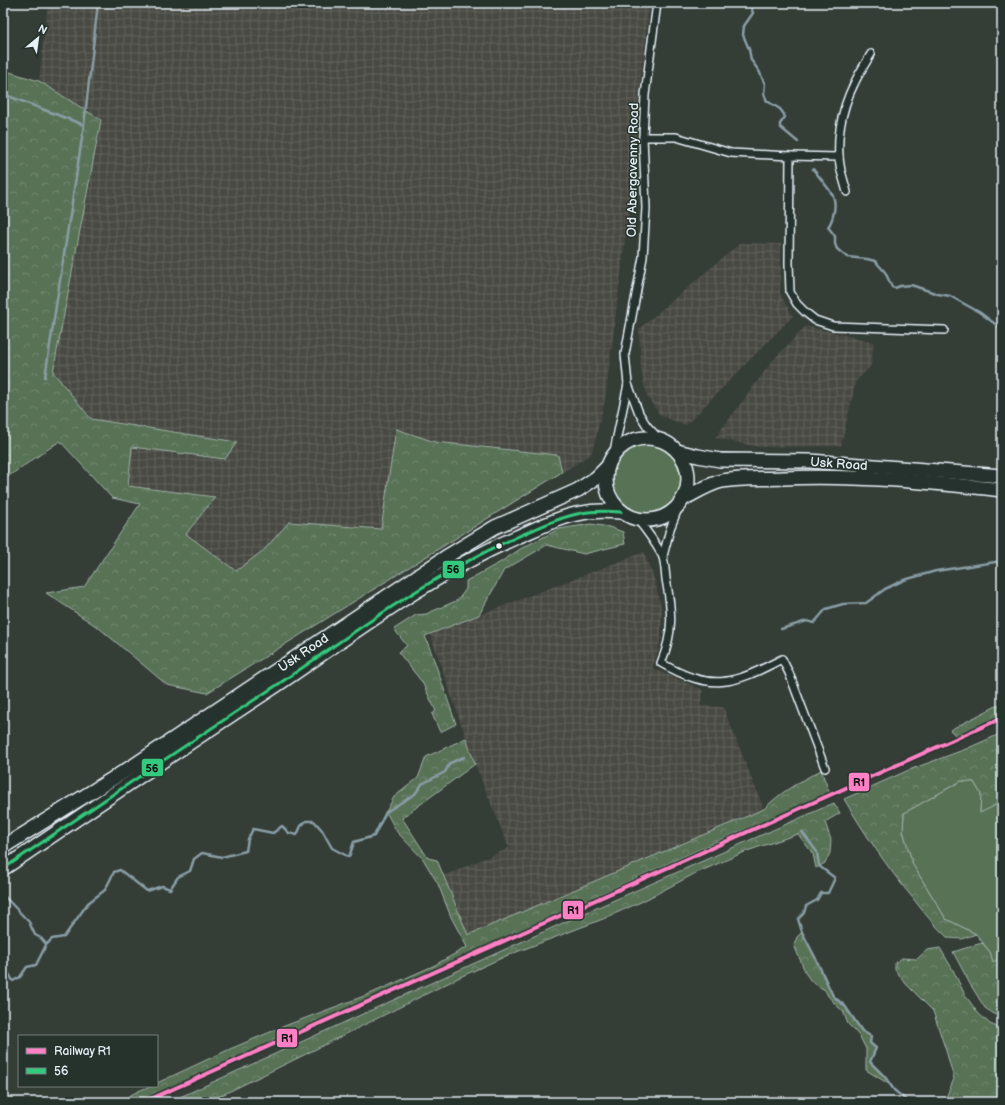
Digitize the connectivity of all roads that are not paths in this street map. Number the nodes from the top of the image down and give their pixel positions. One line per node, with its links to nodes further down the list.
1 (657, 3): 3 (street, Old Abergavenny Road)
2 (871, 54): 5 (street)
3 (644, 137): 4 (street); 8 (street, Old Abergavenny Road)
4 (790, 156): 5 (street); 7 (street)
5 (839, 157): 6 (street)
6 (848, 192)
7 (944, 330)
8 (628, 384): 9 (street); 11 (street)
9 (660, 440): 10 (highway); 11 (highway)
10 (677, 450): 12 (highway, Usk Road); 14 (highway)
11 (610, 461): 15 (highway); 19 (highway, Usk Road)
12 (1002, 476)
13 (1002, 490): 14 (highway, Usk Road)
14 (681, 503): 16 (highway); 17 (street)
15 (621, 512): 16 (highway); 20 (highway, Usk Road)
16 (637, 519): 17 (street)
17 (662, 556): 18 (street)
18 (825, 768)
19 (3, 847)
20 (3, 869)

